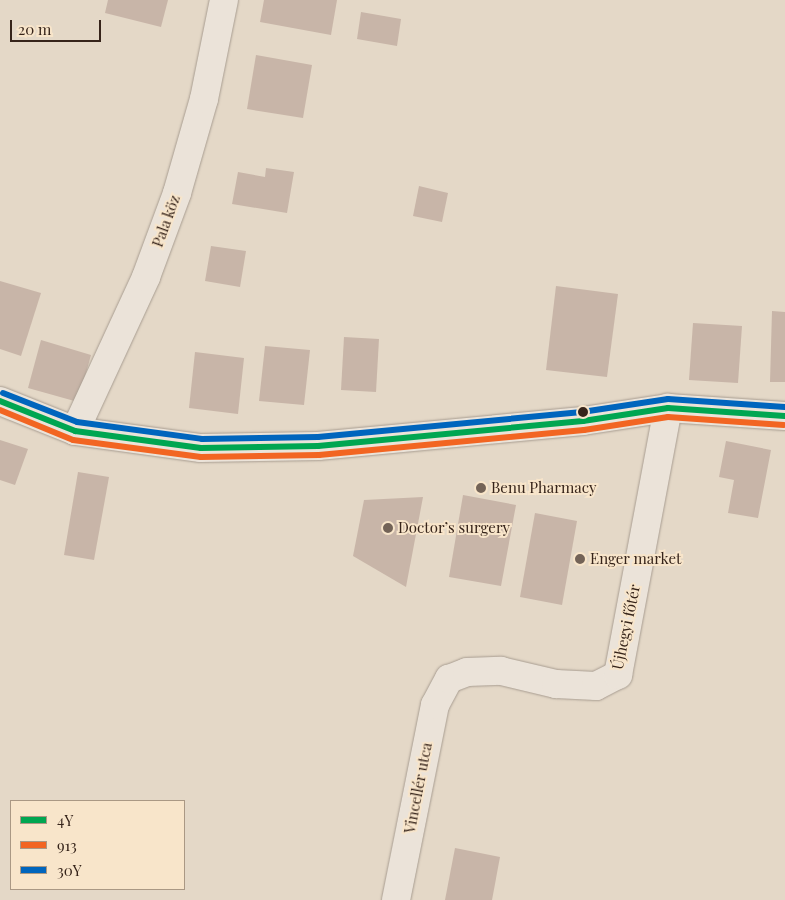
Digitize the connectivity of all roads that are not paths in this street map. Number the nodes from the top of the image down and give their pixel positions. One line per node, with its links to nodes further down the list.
1 (224, 0): 5 (street, Pala köz)
2 (0, 401): 5 (street)
3 (668, 408): 4 (street); 5 (street); 6 (street, Újhegyi főtér)
4 (785, 416)
5 (76, 431)
6 (449, 679): 7 (street, Vincellér utca)
7 (396, 900)

